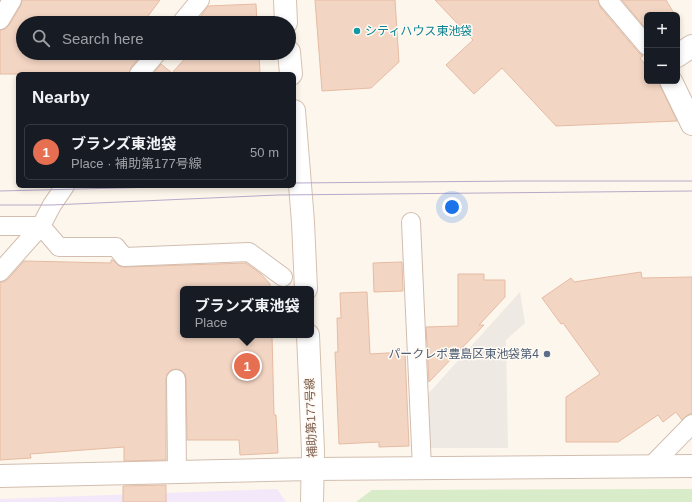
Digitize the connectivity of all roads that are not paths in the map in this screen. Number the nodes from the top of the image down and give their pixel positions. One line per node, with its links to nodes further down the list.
1 (12, 0): 7 (lane)
2 (200, 0): 5 (lane)
3 (284, 0): 6 (street)
4 (608, 0): 8 (lane)
5 (187, 16)
6 (285, 16)
7 (0, 20)
8 (644, 42)
9 (692, 46): 10 (street)
10 (680, 54)
11 (151, 60): 13 (lane)
12 (290, 60): 14 (street)
13 (141, 72)
14 (291, 72)
15 (672, 84): 16 (street)
16 (692, 124)
17 (296, 136): 24 (street)
18 (64, 188): 21 (lane)
19 (411, 222): 30 (lane)
20 (0, 226): 21 (lane)
21 (41, 226): 22 (lane); 23 (lane)
22 (0, 272)
23 (282, 277)
24 (306, 286)
25 (308, 338): 31 (street, 補助第177号線)
26 (176, 379): 32 (lane)
27 (692, 424): 28 (lane)
28 (651, 466): 29 (street); 30 (street)
29 (692, 466)
30 (422, 468): 31 (street)
31 (312, 469): 32 (street); 34 (street, 補助第177号線)
32 (177, 472): 33 (street)
33 (0, 476)
34 (312, 502)

